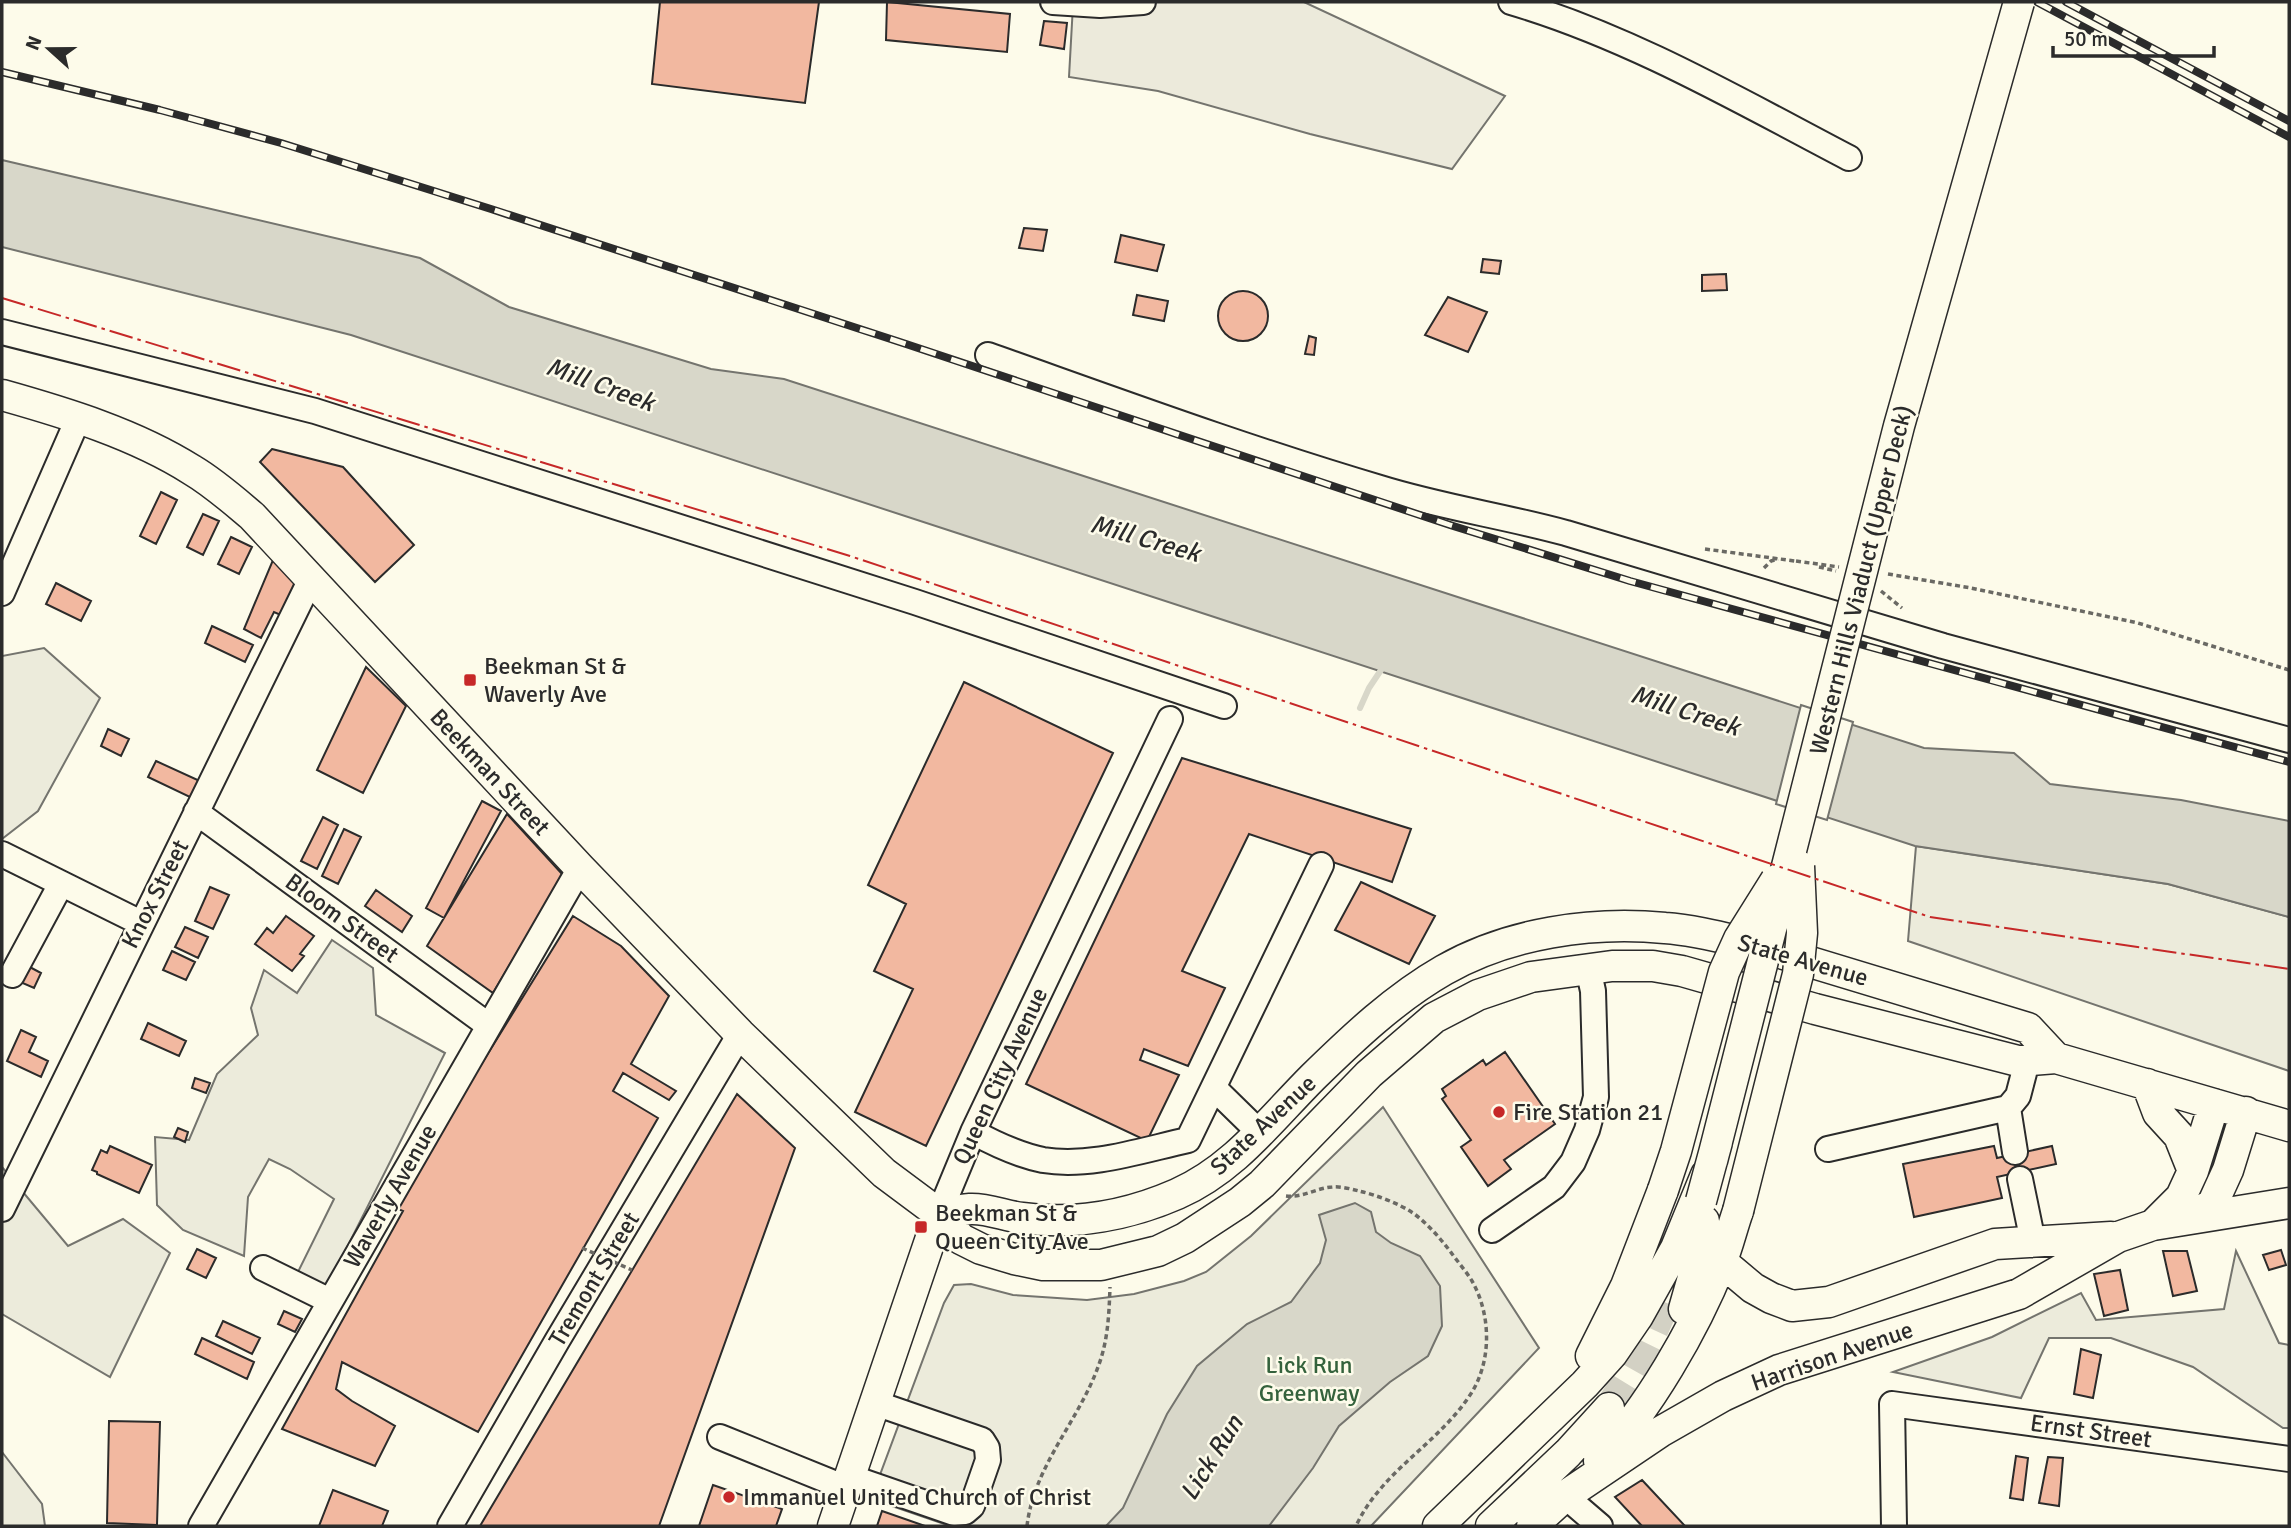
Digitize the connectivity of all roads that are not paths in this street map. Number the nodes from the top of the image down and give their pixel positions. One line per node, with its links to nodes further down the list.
1 (1053, 2): 2 (street)
2 (1143, 2)
3 (1511, 2): 5 (street)
4 (2020, 2): 16 (main road, bridge); 38 (main road, Western Hills Viaduct (Upper Deck), bridge)
5 (1849, 158)
6 (2, 332): 12 (street)
7 (988, 355): 14 (street)
8 (2, 395): 9 (main road, Beekman Street)
9 (78, 419): 10 (main road, Beekman Street); 11 (street)
10 (310, 580): 15 (street, Knox Street); 19 (main road, Beekman Street)
11 (2, 593)
12 (1224, 706)
13 (1170, 719): 34 (street, Queen City Avenue)
14 (2289, 740)
15 (197, 812): 21 (street, Knox Street); 24 (street, Bloom Street)
16 (1803, 831): 44 (main road, bridge); 50 (main road, bridge); 54 (main road, bridge)
17 (2, 854): 20 (street)
18 (1321, 865): 29 (street)
19 (580, 868): 24 (street, Waverly Avenue); 25 (main road, Beekman Street)
20 (61, 884): 21 (street); 23 (street)
21 (141, 923): 42 (street, Knox Street)
22 (1588, 968): 27 (main road, State Avenue); 43 (main road, State Avenue); 47 (street)
23 (12, 975)
24 (488, 1025): 52 (street, Waverly Avenue)
25 (740, 1034): 43 (main road, Beekman Street); 62 (street, Tremont Street)
26 (2056, 1058): 27 (main road, State Avenue); 28 (main road, State Avenue); 35 (main road, State Avenue)
27 (2018, 1061): 31 (street)
28 (2147, 1084): 30 (main road, State Avenue); 39 (main road)
29 (1214, 1088): 34 (street); 35 (street)
30 (2214, 1104): 32 (main road, State Avenue); 39 (main road, Harrison Avenue)
31 (2008, 1108): 36 (street); 37 (street)
32 (2246, 1112): 33 (main road, State Avenue); 45 (main road)
33 (2289, 1126)
34 (973, 1132): 43 (street, Queen City Avenue)
35 (1259, 1133): 43 (main road, State Avenue)
36 (1828, 1149)
37 (2015, 1152)
38 (1712, 1161): 44 (main road, Western Hills Viaduct (Upper Deck), bridge); 54 (main road, Western Hills Viaduct (Upper Deck), bridge)
39 (2193, 1171): 46 (main road, Harrison Avenue)
40 (2020, 1179): 49 (street)
41 (2289, 1203): 45 (main road, Harrison Avenue)
42 (2, 1209)
43 (939, 1214): 55 (main road, Queen City Avenue)
44 (1702, 1214): 50 (main road); 53 (main road, Western Hills Viaduct (Upper Deck))
45 (2193, 1217): 46 (main road, Harrison Avenue)
46 (2153, 1225): 48 (main road, Harrison Avenue)
47 (1492, 1230)
48 (2118, 1237): 49 (main road); 60 (main road, Harrison Avenue)
49 (2033, 1242): 50 (main road)
50 (1722, 1262): 53 (main road)
51 (263, 1268): 52 (street)
52 (330, 1301): 61 (street, Waverly Avenue)
53 (1662, 1376): 60 (main road)
54 (1582, 1381): 64 (main road, Western Hills Viaduct (Upper Deck))
55 (875, 1403): 59 (main road, Queen City Avenue); 59 (street)
56 (1609, 1408): 65 (main road)
57 (720, 1437): 59 (street)
58 (2289, 1459): 68 (street, Ernst Street)
59 (848, 1482): 63 (main road, Queen City Avenue)
60 (1565, 1496): 66 (main road, Harrison Avenue); 67 (street)
61 (201, 1526)
62 (450, 1526)
63 (834, 1526)
64 (1438, 1526)
65 (1491, 1526)
66 (1532, 1526)
67 (1600, 1526)
68 (1894, 1526)

